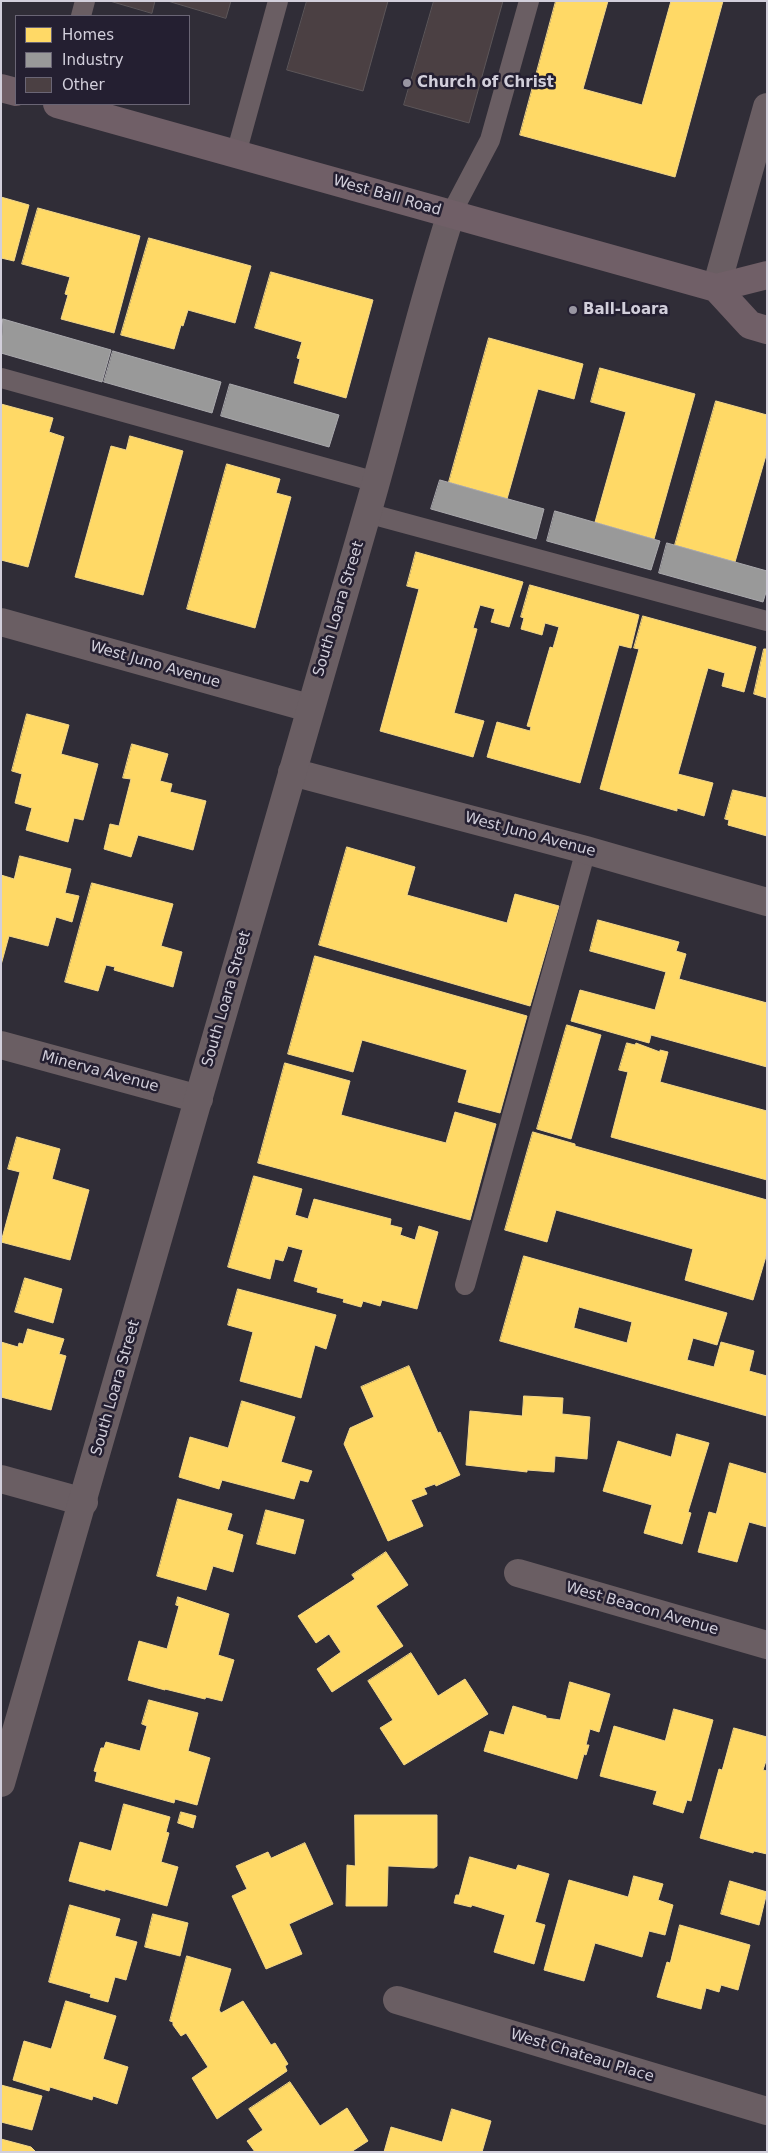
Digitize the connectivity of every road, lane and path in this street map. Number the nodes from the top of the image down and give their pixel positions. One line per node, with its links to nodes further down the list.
1 (85, 1): 4 (lane)
2 (278, 1): 9 (lane)
3 (529, 1): 10 (lane)
4 (81, 15)
5 (1, 88): 6 (main road)
6 (15, 92)
7 (61, 105): 9 (main road, West Ball Road)
8 (767, 107): 12 (street)
9 (236, 154): 10 (main road, West Ball Road)
10 (451, 214): 12 (main road, West Ball Road); 15 (street, South Loara Street)
11 (767, 276): 12 (main road, West Ball Road)
12 (716, 288): 13 (main road)
13 (767, 330)
14 (1, 378): 15 (lane)
15 (376, 482): 16 (street, South Loara Street)
16 (367, 514): 18 (lane); 19 (street, South Loara Street)
17 (1, 622): 19 (street, West Juno Avenue)
18 (767, 622)
19 (309, 708): 20 (street, South Loara Street)
20 (292, 772): 21 (street, West Juno Avenue); 24 (street, South Loara Street)
21 (586, 850): 22 (street, West Juno Avenue); 25 (lane)
22 (767, 902)
23 (1, 1045): 24 (street, Minerva Avenue)
24 (199, 1099): 27 (street, South Loara Street)
25 (465, 1285)
26 (1, 1479): 27 (street)
27 (84, 1502): 30 (street, South Loara Street)
28 (518, 1573): 29 (street, West Beacon Avenue)
29 (767, 1644)
30 (1, 1783)
31 (397, 2000): 32 (street, West Chateau Place)
32 (767, 2111)

